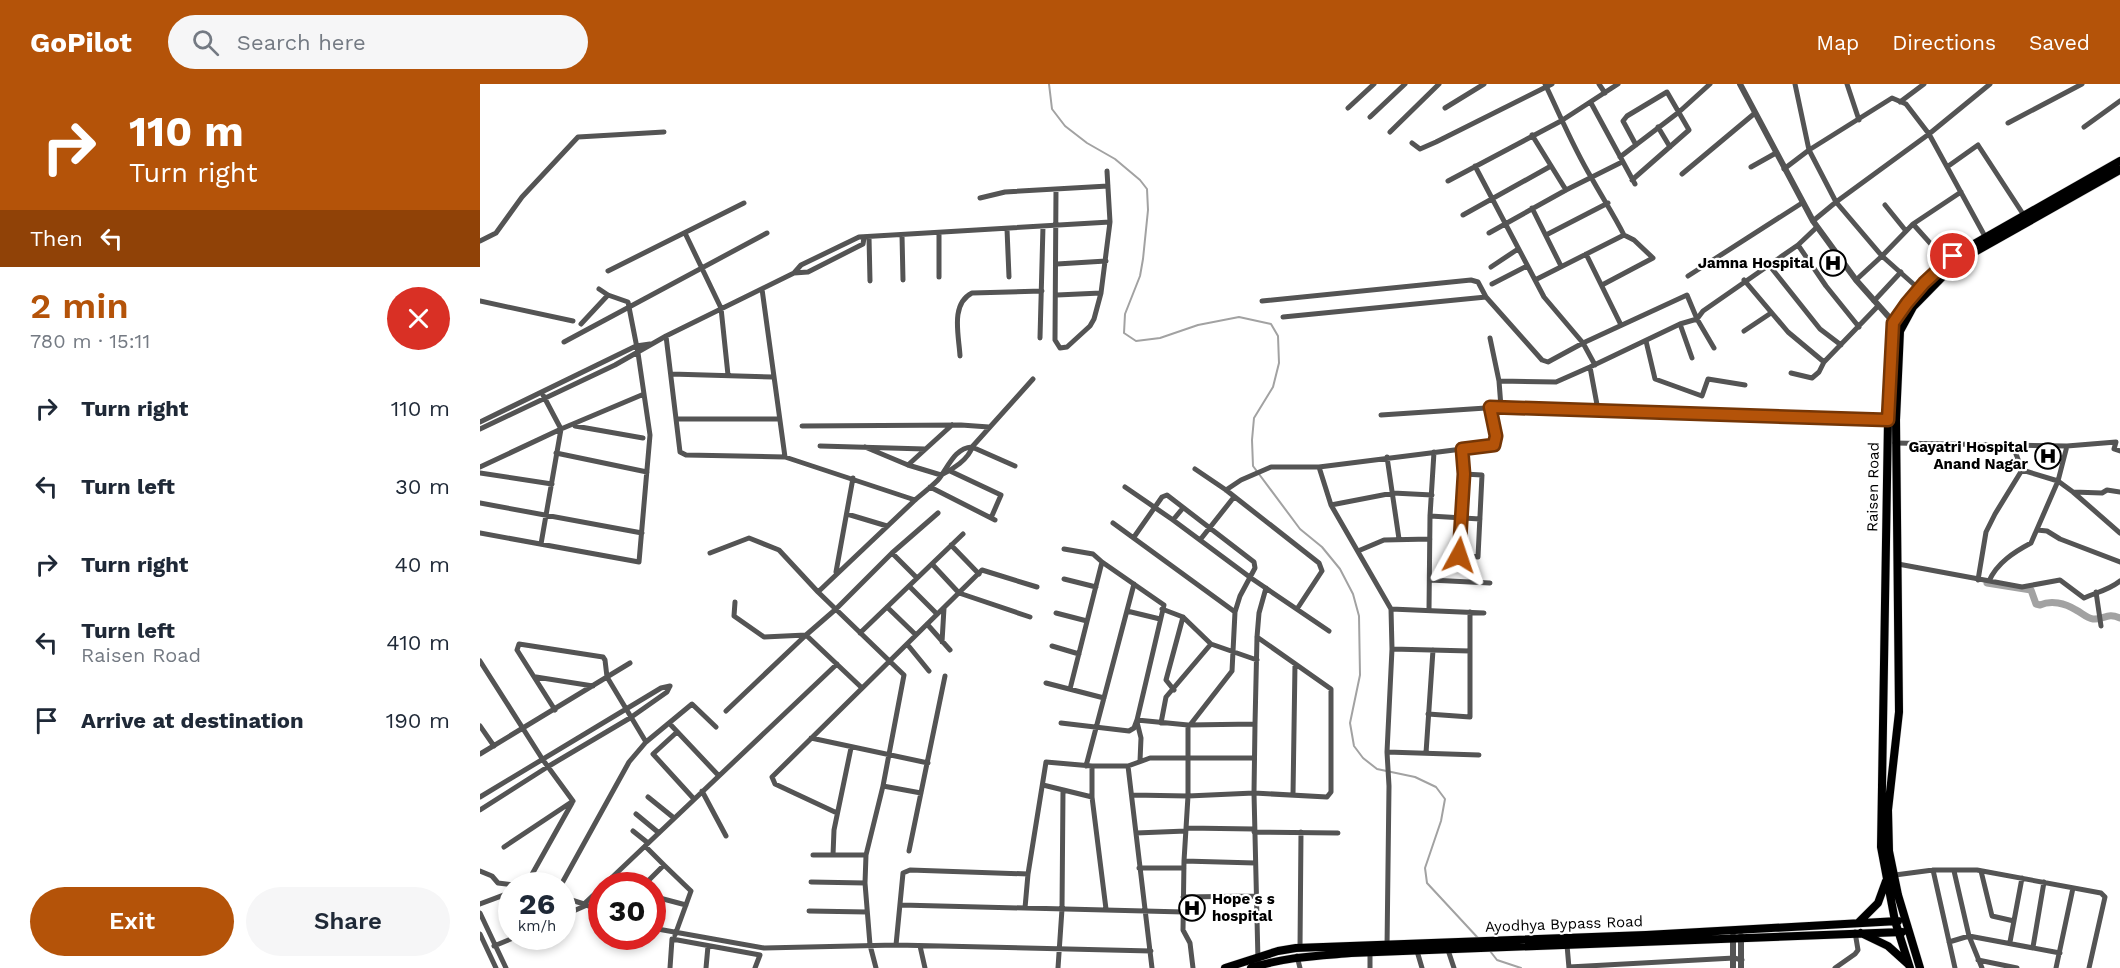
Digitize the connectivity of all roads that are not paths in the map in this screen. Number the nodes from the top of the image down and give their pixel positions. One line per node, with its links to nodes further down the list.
1 (1374, 84): 19 (street)
2 (1405, 84): 23 (street)
3 (1439, 84): 30 (street)
4 (1599, 84): 15 (street)
5 (1618, 84): 15 (street)
6 (1710, 84): 21 (street)
7 (1740, 84): 22 (street)
8 (1795, 84): 36 (street)
9 (1847, 84): 24 (street)
10 (1924, 84): 17 (street)
11 (1990, 84): 31 (street)
12 (2082, 84): 26 (street)
13 (1480, 85): 20 (street)
14 (1548, 85): 25 (street); 33 (street)
15 (1605, 93): 18 (street)
16 (2120, 101): 28 (street)
17 (1900, 102): 24 (street); 31 (street)
18 (1591, 103): 25 (street); 38 (street)
19 (1348, 108)
20 (1445, 108)
21 (1679, 112): 27 (street); 34 (street); 35 (street)
22 (1755, 113): 37 (street); 47 (street)
23 (1370, 117)
24 (1859, 120): 36 (street)
25 (1561, 121): 32 (street); 48 (street)
26 (2008, 123)
27 (1658, 127): 34 (street); 35 (street)
28 (2084, 127)
29 (664, 132): 81 (street)
30 (1390, 132)
31 (1929, 134): 43 (street); 56 (street)
32 (1532, 135): 40 (street); 41 (street)
33 (1412, 142)
34 (1636, 144): 38 (street)
35 (1670, 147): 38 (street)
36 (1809, 150): 44 (street); 56 (street)
37 (1776, 153): 42 (street); 44 (street)
38 (1621, 159): 48 (street)
39 (2120, 161): 63 (main road, Raisen Road)
40 (1475, 166): 49 (street); 55 (street)
41 (1551, 166): 52 (street); 55 (street)
42 (1751, 167)
43 (1947, 167): 53 (street); 63 (street)
44 (1784, 169): 59 (street)
45 (2120, 170): 63 (main road, Raisen Road)
46 (1107, 171): 50 (street)
47 (1682, 174)
48 (1591, 177): 52 (street); 58 (street)
49 (1448, 181)
50 (1108, 186): 51 (street); 64 (street)
51 (1056, 189): 54 (street); 68 (street)
52 (1566, 190): 61 (street)
53 (1961, 192): 67 (street); 80 (street)
54 (980, 198)
55 (1493, 198): 62 (street); 65 (street)
56 (1836, 201): 66 (street); 86 (street)
57 (744, 203): 73 (street)
58 (1608, 203): 77 (street); 78 (street)
59 (1802, 203): 66 (street); 99 (street)
60 (1884, 205): 71 (street)
61 (1532, 208): 65 (street); 77 (street)
62 (1463, 215)
63 (2026, 219): 80 (main road, Raisen Road)
64 (1110, 222): 68 (street); 88 (street)
65 (1505, 223): 72 (street); 83 (street)
66 (1815, 224): 82 (street); 102 (street)
67 (1913, 224): 71 (street); 89 (street)
68 (1056, 225): 69 (street); 90 (street)
69 (1043, 226): 70 (street); 112 (street)
70 (1007, 229): 75 (street); 101 (street)
71 (1906, 231): 86 (street)
72 (1489, 232)
73 (685, 233): 94 (street); 96 (street)
74 (767, 233): 94 (street)
75 (939, 234): 76 (street); 100 (street)
76 (902, 235): 79 (street); 103 (street)
77 (1546, 235): 93 (street)
78 (1624, 235): 85 (street); 108 (street)
79 (867, 237): 84 (street); 87 (street); 106 (street)
80 (1987, 240): 89 (main road, Raisen Road); 131 (main road, Raisen Road)
81 (480, 241)
82 (1798, 244): 91 (street); 130 (street)
83 (1518, 249): 92 (street); 95 (street)
84 (831, 250): 87 (street); 98 (street)
85 (1586, 254): 93 (street); 108 (street)
86 (1882, 256): 97 (street); 102 (street)
87 (834, 258): 98 (street)
88 (1106, 261): 90 (street); 113 (street)
89 (1947, 262): 111 (main road, Raisen Road)
90 (1057, 264): 115 (street)
91 (1769, 265): 105 (street); 140 (street)
92 (1527, 266): 104 (street); 107 (street)
93 (1562, 266): 104 (street)
94 (702, 267): 120 (street); 121 (street)
95 (1491, 267)
96 (608, 271)
97 (1901, 272): 111 (street); 119 (street)
98 (794, 273): 110 (street)
99 (1688, 276)
100 (939, 277)
101 (1009, 277)
102 (1856, 279): 119 (street)
103 (903, 280)
104 (1535, 280): 139 (street)
105 (1744, 280): 122 (street); 124 (street)
106 (870, 281)
107 (1492, 284)
108 (1602, 285): 129 (street)
109 (599, 289): 114 (street)
110 (762, 289): 121 (street); 151 (street)
111 (1919, 289): 126 (main road, Raisen Road)
112 (1042, 291): 134 (street); 144 (street)
113 (1101, 293): 115 (street); 115 (street)
114 (608, 295): 120 (street); 127 (street)
115 (1057, 295)
116 (1486, 297): 118 (street); 123 (street); 139 (street)
117 (480, 301): 125 (street)
118 (1262, 301)
119 (1876, 303): 126 (street); 130 (street)
120 (628, 307): 137 (street); 141 (street)
121 (721, 308): 133 (street); 150 (street)
122 (1771, 312): 132 (street); 146 (street)
123 (1283, 317)
124 (1697, 319): 128 (street); 129 (street); 142 (street)
125 (573, 321)
126 (1893, 323): 131 (street); 164 (main road, Raisen Road)
127 (581, 324)
128 (1680, 324): 136 (street); 145 (street)
129 (1621, 325): 139 (street)
130 (1859, 327): 140 (street)
131 (1901, 329): 164 (main road, Raisen Road)
132 (1744, 331)
133 (666, 336): 138 (street); 149 (street)
134 (1041, 338)
135 (1490, 338): 153 (street)
136 (1646, 341): 147 (street); 154 (street)
137 (564, 342)
138 (652, 343): 141 (street); 143 (street)
139 (1583, 343): 147 (street)
140 (1841, 345): 146 (street)
141 (636, 346): 143 (street); 155 (street)
142 (1714, 348)
143 (638, 353): 156 (street); 157 (street)
144 (960, 356)
145 (1692, 358)
146 (1824, 362): 148 (street)
147 (1593, 366): 153 (street); 160 (street)
148 (1791, 373)
149 (670, 374): 150 (street); 162 (street)
150 (728, 375): 151 (street)
151 (773, 377): 163 (street)
152 (1033, 379): 169 (street)
153 (1499, 381): 159 (street)
154 (1745, 385)
155 (541, 392): 157 (street); 165 (street)
156 (644, 394): 167 (street); 195 (street)
157 (545, 398): 170 (street); 171 (street)
158 (1490, 407): 159 (street); 161 (street); 181 (street)
159 (1501, 407): 160 (street)
160 (1598, 410): 164 (street)
161 (1381, 415)
162 (676, 418): 163 (street); 185 (street)
163 (779, 419): 185 (street)
164 (1892, 420): 173 (main road, Raisen Road); 174 (main road, Raisen Road)
165 (480, 422)
166 (952, 424): 168 (street); 169 (street); 180 (street)
167 (573, 426): 171 (street); 172 (street)
168 (802, 426)
169 (989, 427): 179 (street)
170 (480, 429)
171 (561, 429): 184 (street); 189 (street)
172 (643, 438)
173 (1887, 443): 174 (street); 317 (main road, Raisen Road)
174 (1896, 443): 176 (street); 242 (main road, Raisen Road)
175 (819, 446): 178 (street)
176 (2013, 446): 177 (street); 192 (street)
177 (2067, 446): 183 (street); 199 (street)
178 (865, 447): 180 (street); 187 (street)
179 (972, 447): 188 (street); 193 (street); 197 (street)
180 (925, 449): 187 (street)
181 (1462, 449): 182 (street); 196 (street)
182 (1434, 452): 186 (street); 207 (street)
183 (2120, 452)
184 (556, 453): 195 (street); 200 (street)
185 (784, 457): 198 (street)
186 (1387, 457): 190 (street); 206 (street)
187 (908, 465): 197 (street)
188 (1016, 466)
189 (480, 467)
190 (1319, 467): 203 (street); 211 (street)
191 (1195, 469): 203 (street)
192 (2022, 470): 199 (street); 249 (street)
193 (950, 471): 197 (street); 201 (street)
194 (480, 472): 200 (street)
195 (647, 472): 226 (street)
196 (1464, 474): 219 (street); 220 (street)
197 (941, 475): 201 (street)
198 (853, 478): 209 (street); 215 (street)
199 (2058, 481): 204 (street); 224 (street)
200 (552, 484): 216 (street)
201 (930, 487): 209 (street)
202 (1125, 487): 212 (street)
203 (1226, 489): 208 (street)
204 (2073, 492): 205 (street); 227 (street)
205 (2120, 492)
206 (1393, 493): 207 (street); 211 (street); 230 (street)
207 (1431, 495): 217 (street)
208 (1234, 497): 223 (street); 266 (street)
209 (915, 500): 222 (street)
210 (480, 503): 216 (street)
211 (1331, 505): 236 (street)
212 (1155, 507): 213 (street); 218 (street); 229 (street)
213 (1183, 508): 218 (street); 223 (street)
214 (938, 513): 238 (street)
215 (847, 514): 222 (street); 243 (street)
216 (546, 515): 226 (street); 233 (street)
217 (1430, 516): 219 (street); 231 (street)
218 (1173, 519): 232 (street)
219 (1462, 519): 220 (street); 220 (street)
220 (1480, 519)
221 (1113, 523): 229 (street)
222 (887, 526): 243 (street)
223 (1210, 528): 232 (street); 246 (street)
224 (2037, 530): 240 (street); 250 (street)
225 (480, 533): 233 (street)
226 (642, 533): 233 (street)
227 (2120, 533)
228 (963, 534): 234 (street)
229 (1134, 537): 270 (street)
230 (1399, 539): 231 (street); 236 (street)
231 (1430, 539): 248 (street)
232 (1200, 540): 246 (street)
233 (541, 544)
234 (951, 545): 241 (street); 244 (street)
235 (1064, 549): 239 (street)
236 (1358, 551): 267 (street)
237 (710, 553): 258 (street)
238 (892, 553): 245 (street); 264 (street)
239 (1102, 562): 253 (street); 256 (street)
240 (2120, 562)
241 (932, 564): 245 (street); 260 (street)
242 (1898, 564): 249 (street); 318 (main road, Raisen Road)
243 (836, 574): 258 (street)
244 (979, 574): 255 (street); 260 (street)
245 (917, 578): 254 (street)
246 (1251, 578): 257 (street); 270 (street)
247 (1064, 579): 256 (street)
248 (1430, 580): 252 (street); 268 (street)
249 (1978, 580): 250 (street)
250 (1989, 581): 259 (street)
251 (2120, 581): 259 (street)
252 (1490, 583)
253 (1134, 584): 265 (street); 269 (street)
254 (909, 586): 262 (street); 274 (street)
255 (1037, 587)
256 (1096, 587): 278 (street)
257 (1266, 588): 266 (street); 285 (street)
258 (818, 592): 264 (street)
259 (2096, 592): 280 (street)
260 (959, 593): 263 (street); 275 (street)
261 (735, 602): 283 (street)
262 (887, 607): 282 (street); 284 (street)
263 (944, 608): 274 (street); 286 (street)
264 (836, 609): 282 (street); 283 (street)
265 (1162, 609): 276 (street); 277 (street)
266 (1297, 609): 281 (street)
267 (1391, 609): 268 (street); 290 (street)
268 (1429, 610): 271 (street)
269 (1127, 611): 277 (street); 312 (street)
270 (1235, 612): 294 (street)
271 (1470, 612): 272 (street); 293 (street)
272 (1484, 612)
273 (1056, 613): 278 (street)
274 (937, 615): 279 (street)
275 (1030, 616)
276 (1183, 618): 288 (street); 311 (street)
277 (1160, 619): 322 (street)
278 (1087, 621): 295 (street)
279 (927, 624): 284 (street); 286 (street)
280 (2101, 626)
281 (1329, 631)
282 (860, 633): 298 (street)
283 (806, 635): 300 (street); 315 (street)
284 (916, 635): 287 (street)
285 (1257, 637): 296 (street); 301 (street)
286 (942, 642): 291 (street)
287 (907, 644): 298 (street); 303 (street)
288 (1211, 644): 294 (street); 311 (street)
289 (1052, 646): 295 (street)
290 (1392, 649): 292 (street); 335 (street)
291 (950, 650)
292 (1433, 650): 293 (street); 316 (street)
293 (1470, 651): 316 (street)
294 (1234, 653): 296 (street); 325 (street)
295 (1079, 654): 310 (street)
296 (1257, 660): 324 (street)
297 (480, 661): 302 (street)
298 (889, 661): 309 (street); 338 (street)
299 (630, 663): 306 (street)
300 (837, 664): 309 (street); 348 (street)
301 (1295, 664): 356 (street); 356 (street)
302 (482, 670): 327 (street)
303 (929, 670)
304 (945, 676): 344 (street)
305 (536, 677): 306 (street); 308 (street); 313 (street)
306 (606, 677): 308 (street); 314 (street)
307 (1046, 683): 310 (street)
308 (593, 686): 313 (street)
309 (862, 688): 331 (street)
310 (1070, 689): 312 (street)
311 (1174, 690): 323 (street)
312 (1104, 698): 329 (street)
313 (555, 710): 327 (street)
314 (626, 710): 319 (street); 319 (street); 342 (street)
315 (726, 711)
316 (1428, 714): 336 (street)
317 (1882, 715): 318 (main road); 397 (main road, Raisen Road)
318 (1899, 716): 395 (main road, Raisen Road)
319 (630, 718): 332 (street); 345 (street)
320 (669, 723): 328 (street); 330 (street); 332 (street)
321 (1061, 723): 329 (street)
322 (1138, 723): 323 (street); 329 (street); 343 (street)
323 (1161, 723): 325 (street)
324 (1255, 724): 325 (street); 340 (street)
325 (1189, 725): 341 (street)
326 (480, 726): 333 (street)
327 (522, 727): 333 (street); 342 (street)
328 (716, 727)
329 (1096, 727): 346 (street)
330 (677, 732): 348 (street); 361 (street)
331 (811, 738): 334 (street); 364 (street)
332 (646, 742): 391 (street)
333 (494, 746): 337 (street)
334 (851, 748): 338 (street); 364 (street)
335 (1387, 752): 336 (street); 444 (street)
336 (1426, 753): 339 (street)
337 (480, 754)
338 (888, 756): 344 (street); 350 (street)
339 (1479, 756)
340 (1254, 758): 341 (street); 354 (street)
341 (1187, 759): 343 (street); 358 (street)
342 (543, 760): 345 (street); 357 (street)
343 (1140, 761): 347 (street)
344 (928, 763): 353 (street)
345 (549, 766): 362 (street); 363 (street)
346 (1089, 766): 347 (street); 349 (street); 360 (street)
347 (1128, 766): 355 (street)
348 (719, 776): 352 (street)
349 (1042, 784): 351 (street); 394 (street)
350 (883, 786): 353 (street); 380 (street)
351 (1063, 790): 360 (street); 414 (street)
352 (702, 792): 361 (street); 374 (street)
353 (921, 793): 377 (street)
354 (1254, 793): 356 (street); 358 (street); 369 (street)
355 (1132, 795): 358 (street); 373 (street)
356 (1293, 795)
357 (480, 796)
358 (1188, 796): 367 (street)
359 (648, 797): 366 (street)
360 (1092, 797): 415 (street)
361 (694, 800): 366 (street)
362 (573, 801): 376 (street); 390 (street)
363 (480, 810)
364 (837, 813): 379 (street)
365 (636, 814): 370 (street)
366 (674, 818): 370 (street)
367 (1186, 829): 369 (street); 373 (street); 381 (street)
368 (633, 831): 375 (street)
369 (1254, 831): 371 (street); 382 (street)
370 (659, 832): 375 (street)
371 (1302, 832): 372 (street); 451 (street)
372 (1338, 832)
373 (1136, 833): 384 (street)
374 (726, 836)
375 (646, 845): 383 (street); 392 (street)
376 (504, 847)
377 (909, 851)
378 (813, 855): 379 (street)
379 (833, 855): 380 (street)
380 (866, 855): 401 (street)
381 (1184, 861): 382 (street); 385 (street)
382 (1255, 862): 403 (street)
383 (664, 865): 393 (street); 411 (street)
384 (1139, 868): 385 (street); 417 (street)
385 (1184, 868): 405 (street)
386 (1933, 870): 389 (street); 395 (street); 432 (street)
387 (1981, 870): 389 (street); 396 (street); 423 (street)
388 (480, 871): 400 (street)
389 (1954, 871): 431 (street)
390 (533, 872)
391 (568, 872)
392 (618, 872)
393 (657, 872)
394 (1028, 874): 410 (street); 412 (street)
395 (1895, 875): 421 (main road, Raisen Road)
396 (2022, 878): 399 (street); 423 (street)
397 (1887, 879): 422 (main road, Raisen Road); 424 (main road)
398 (811, 882): 401 (street)
399 (2044, 882): 402 (street); 443 (street)
400 (498, 883)
401 (866, 883): 418 (street)
402 (2073, 888): 452 (street); 482 (street)
403 (1256, 896): 405 (street); 455 (street)
404 (498, 897): 408 (street)
405 (1184, 897): 419 (street)
406 (666, 900): 411 (street)
407 (576, 901): 409 (street)
408 (480, 904)
409 (586, 904): 413 (street)
410 (901, 904): 412 (street); 437 (street)
411 (686, 905): 430 (street)
412 (1025, 908): 414 (street)
413 (576, 909)
414 (1062, 909): 415 (street); 446 (street)
415 (1106, 909): 417 (street)
416 (809, 911): 418 (street)
417 (1146, 911): 419 (street); 449 (street)
418 (867, 912): 436 (street)
419 (1184, 912): 466 (street)
420 (480, 913): 439 (street)
421 (1905, 920): 422 (main road, Ayodhya Bypass Road); 426 (main road, Raisen Road)
422 (1895, 921): 424 (main road, Ayodhya Bypass Road); 425 (main road, Raisen Road)
423 (2014, 921): 433 (street)
424 (1857, 929): 425 (main road, Ayodhya Bypass Road); 429 (main road, Ayodhya Bypass Road); 456 (main road); 476 (street)
425 (1899, 932): 426 (main road, Ayodhya Bypass Road); 456 (main road, Raisen Road)
426 (1909, 932): 477 (main road, Raisen Road)
427 (666, 933): 430 (street)
428 (480, 934): 445 (street)
429 (1736, 934): 434 (main road, Ayodhya Bypass Road); 438 (main road, Ayodhya Bypass Road); 453 (street)
430 (674, 936): 436 (street); 440 (street); 459 (street)
431 (1969, 936): 432 (street); 433 (street); 454 (street)
432 (1949, 942): 478 (street)
433 (2010, 942): 443 (street)
434 (1505, 943): 438 (main road, Ayodhya Bypass Road); 442 (main road, Ayodhya Bypass Road)
435 (498, 945): 439 (street)
436 (870, 945): 437 (street); 462 (street)
437 (896, 945): 441 (street)
438 (1567, 945): 473 (street)
439 (495, 946): 445 (street); 458 (street)
440 (708, 946): 460 (street); 461 (street)
441 (920, 946): 446 (street); 463 (street)
442 (1462, 946): 444 (main road, Ayodhya Bypass Road); 448 (main road, Ayodhya Bypass Road)
443 (2033, 947): 452 (street)
444 (1388, 948): 447 (main road, Ayodhya Bypass Road); 450 (main road, Ayodhya Bypass Road)
445 (487, 949): 457 (street)
446 (1060, 949): 449 (street); 464 (street)
447 (1370, 949): 451 (main road, Ayodhya Bypass Road); 470 (street)
448 (1448, 950): 450 (main road, Ayodhya Bypass Road); 472 (street)
449 (1150, 951): 465 (street)
450 (1417, 951): 471 (street)
451 (1299, 952): 455 (main road, Ayodhya Bypass Road); 469 (street)
452 (2060, 953): 481 (street)
453 (1738, 959): 473 (street); 474 (street); 475 (street)
454 (1978, 960): 479 (street); 480 (street)
455 (1258, 961): 467 (main road, Ayodhya Bypass Road); 468 (main road, Ayodhya Bypass Road)
456 (1909, 967)
457 (496, 968)
458 (506, 968)
459 (670, 968)
460 (706, 968)
461 (755, 968)
462 (876, 968)
463 (925, 968)
464 (1058, 968)
465 (1152, 968)
466 (1193, 968)
467 (1225, 968)
468 (1251, 968)
469 (1300, 968)
470 (1370, 968)
471 (1422, 968)
472 (1454, 968)
473 (1569, 968)
474 (1733, 968)
475 (1741, 968)
476 (1835, 968)
477 (1920, 968)
478 (1955, 968)
479 (1982, 968)
480 (2017, 968)
481 (2056, 968)
482 (2089, 968)

